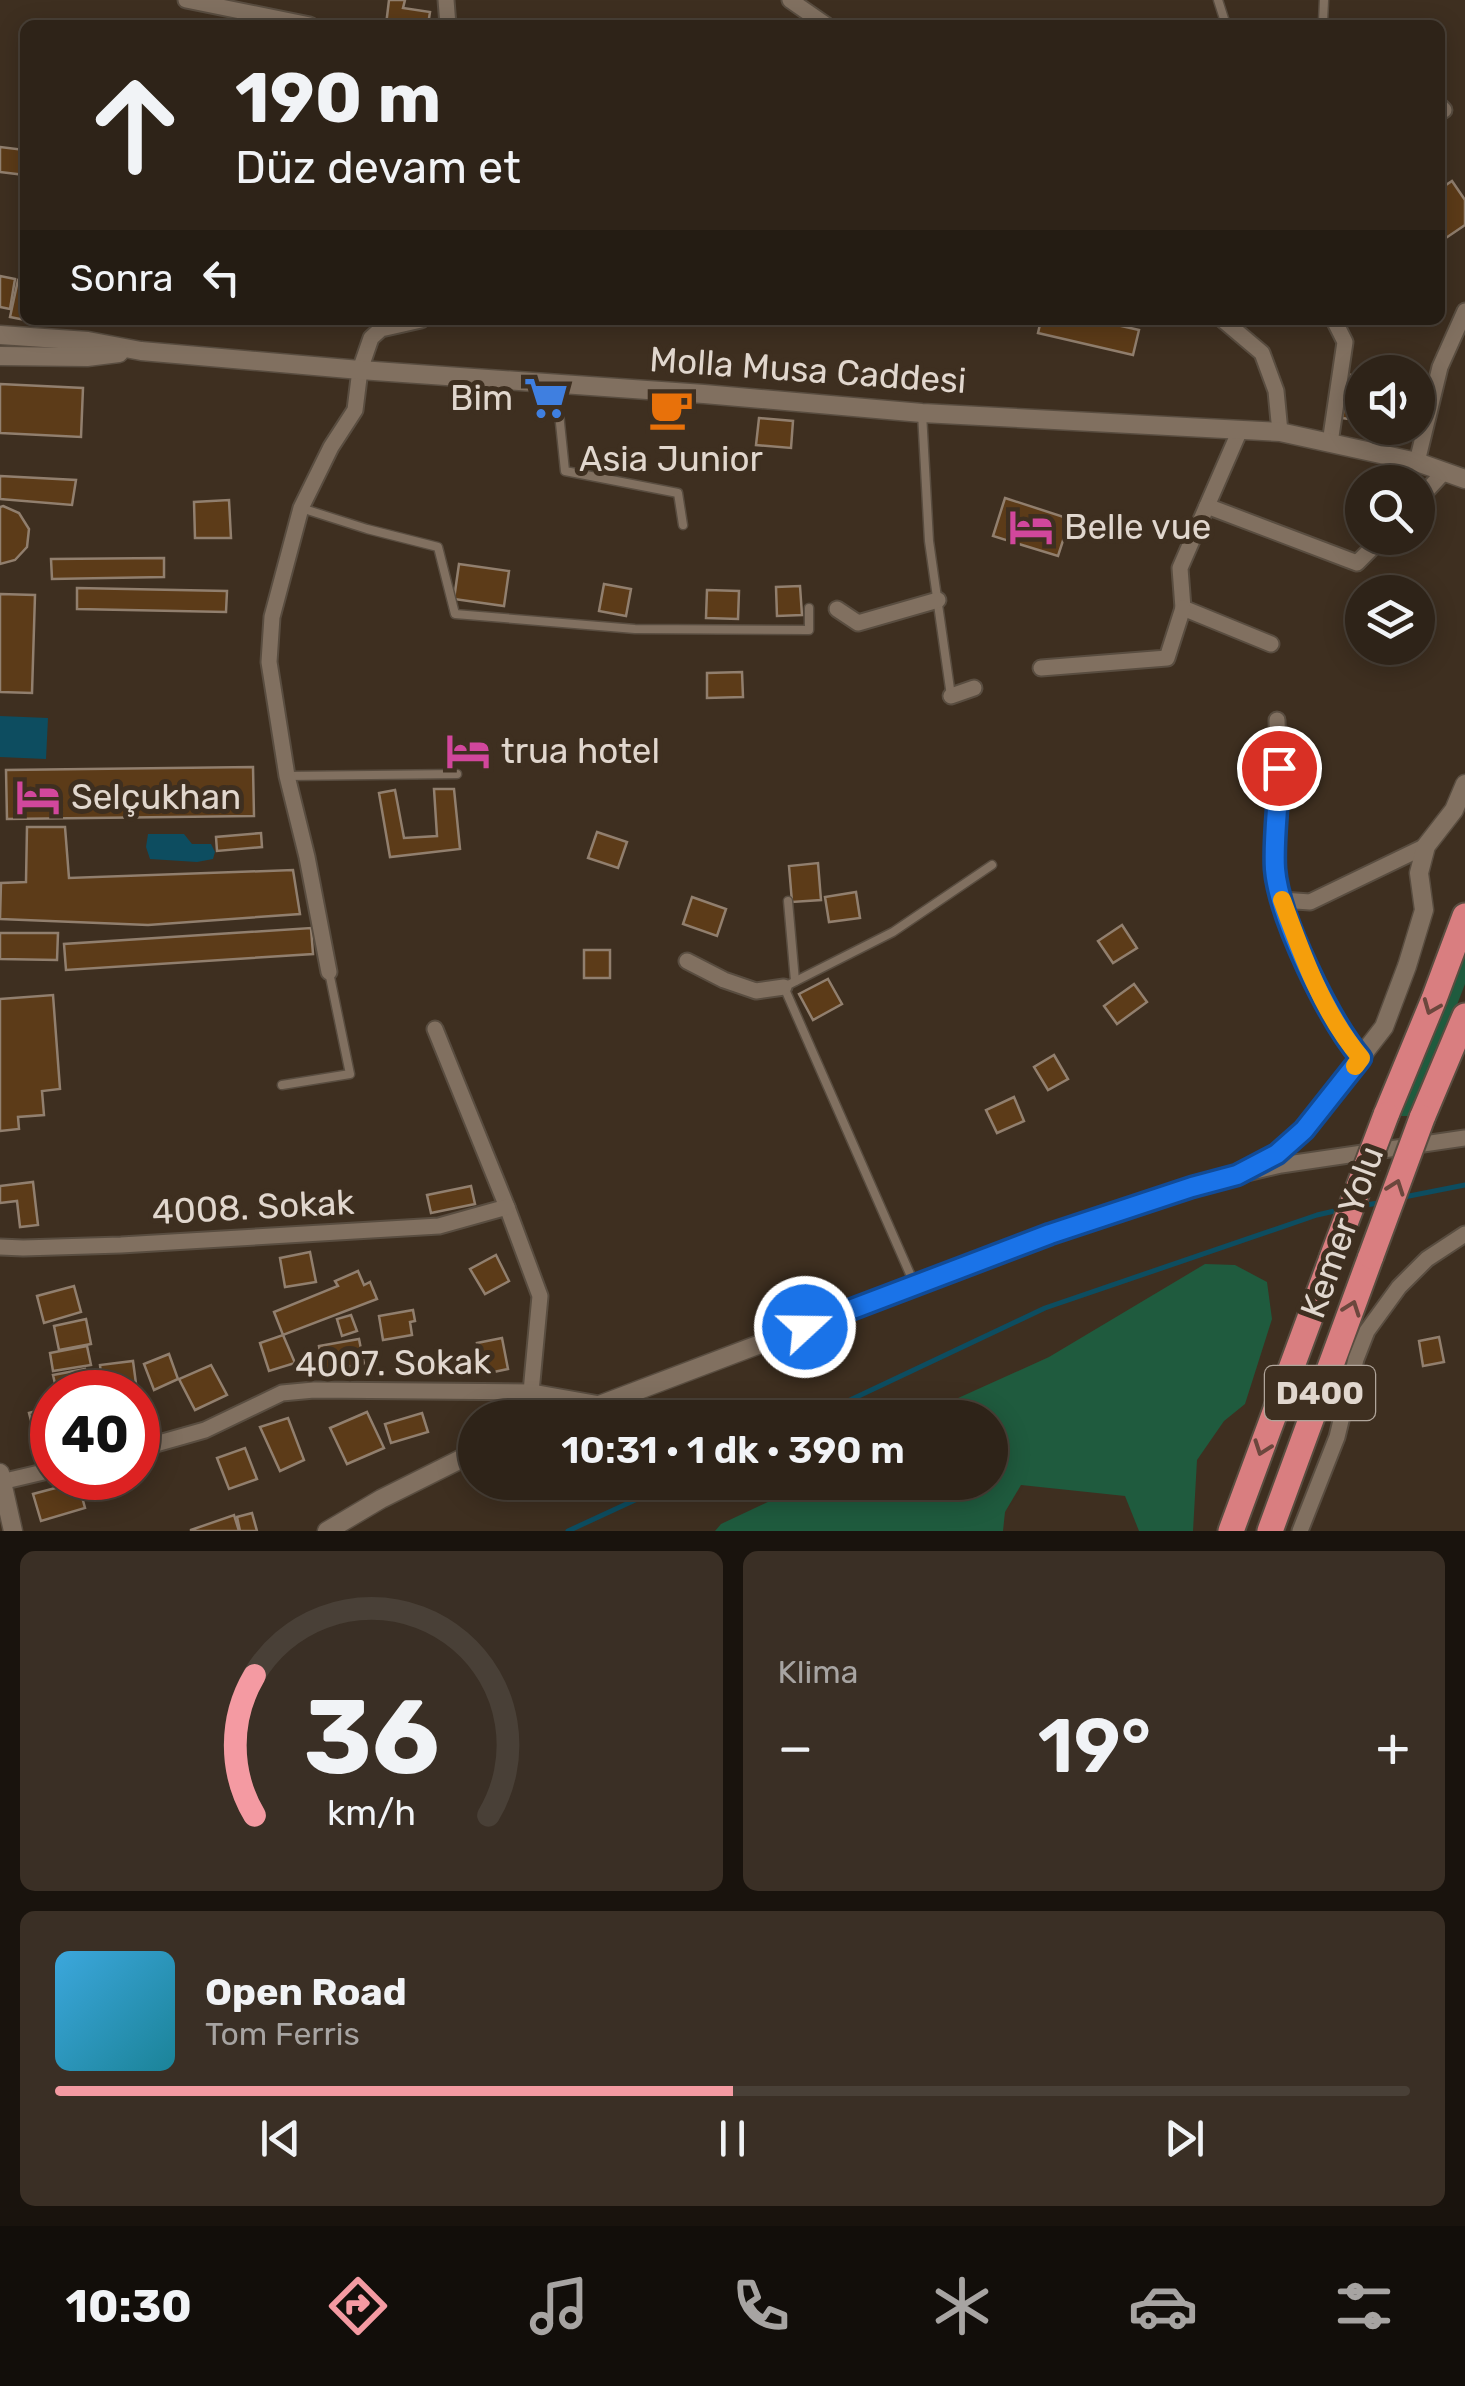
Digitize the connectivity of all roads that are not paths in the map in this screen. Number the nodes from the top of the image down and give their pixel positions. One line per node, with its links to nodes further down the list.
1 (186, 0): 3 (street)
2 (790, 0): 4 (street)
3 (285, 20)
4 (819, 20)
5 (1465, 311): 18 (street)
6 (399, 325): 12 (street)
7 (1229, 325): 16 (street)
8 (1336, 325): 17 (street)
9 (0, 335): 10 (street)
10 (141, 351): 11 (street); 12 (street, Molla Musa Caddesi)
11 (0, 356)
12 (360, 370): 13 (street, Molla Musa Caddesi); 23 (street)
13 (556, 384): 14 (street, Molla Musa Caddesi); 24 (lane)
14 (922, 413): 15 (street, Molla Musa Caddesi); 26 (lane)
15 (1240, 430): 16 (street, Molla Musa Caddesi); 22 (street)
16 (1280, 432): 17 (street, Molla Musa Caddesi)
17 (1330, 444): 18 (street, Molla Musa Caddesi)
18 (1418, 462): 19 (street, Molla Musa Caddesi)
19 (1444, 472): 20 (street, Molla Musa Caddesi); 21 (street)
20 (1465, 479)
21 (1435, 482)
22 (1207, 506): 25 (street); 28 (street)
23 (301, 508): 27 (lane); 36 (street)
24 (682, 524)
25 (1365, 555)
26 (938, 600): 29 (street); 33 (lane)
27 (809, 608)
28 (1183, 608): 30 (street); 31 (street)
29 (837, 609)
30 (1271, 644)
31 (1041, 668)
32 (974, 688): 33 (street)
33 (951, 696)
34 (1277, 720): 40 (street)
35 (457, 774): 36 (lane)
36 (288, 776): 44 (street)
37 (1465, 784): 38 (street)
38 (1426, 846): 40 (street); 48 (street)
39 (992, 865): 45 (lane)
40 (1282, 900): 48 (street)
41 (788, 901): 45 (lane)
42 (1465, 916): 66 (highway, D400, one-way to 66, bridge)
43 (687, 962): 45 (street)
44 (329, 972): 49 (lane)
45 (789, 984): 55 (lane)
46 (1465, 1016): 56 (highway, Kemer Yolu / D400, one-way to 46, bridge)
47 (435, 1029): 52 (street)
48 (1361, 1058): 51 (street)
49 (282, 1085)
50 (1465, 1138): 51 (street)
51 (1237, 1175): 55 (street)
52 (508, 1207): 54 (street, 4008. Sokak); 57 (street)
53 (1465, 1234): 56 (street)
54 (0, 1247)
55 (915, 1285): 59 (street)
56 (1345, 1356): 67 (highway, Kemer Yolu / D400); 68 (street)
57 (531, 1392): 58 (street, 4007. Sokak); 60 (street, 4007. Sokak)
58 (576, 1400)
59 (610, 1400)
60 (160, 1443)
61 (458, 1460): 65 (street)
62 (30, 1473): 63 (street)
63 (1, 1478): 64 (street)
64 (13, 1531)
65 (327, 1531)
66 (1231, 1531)
67 (1270, 1531)
68 (1300, 1531)

